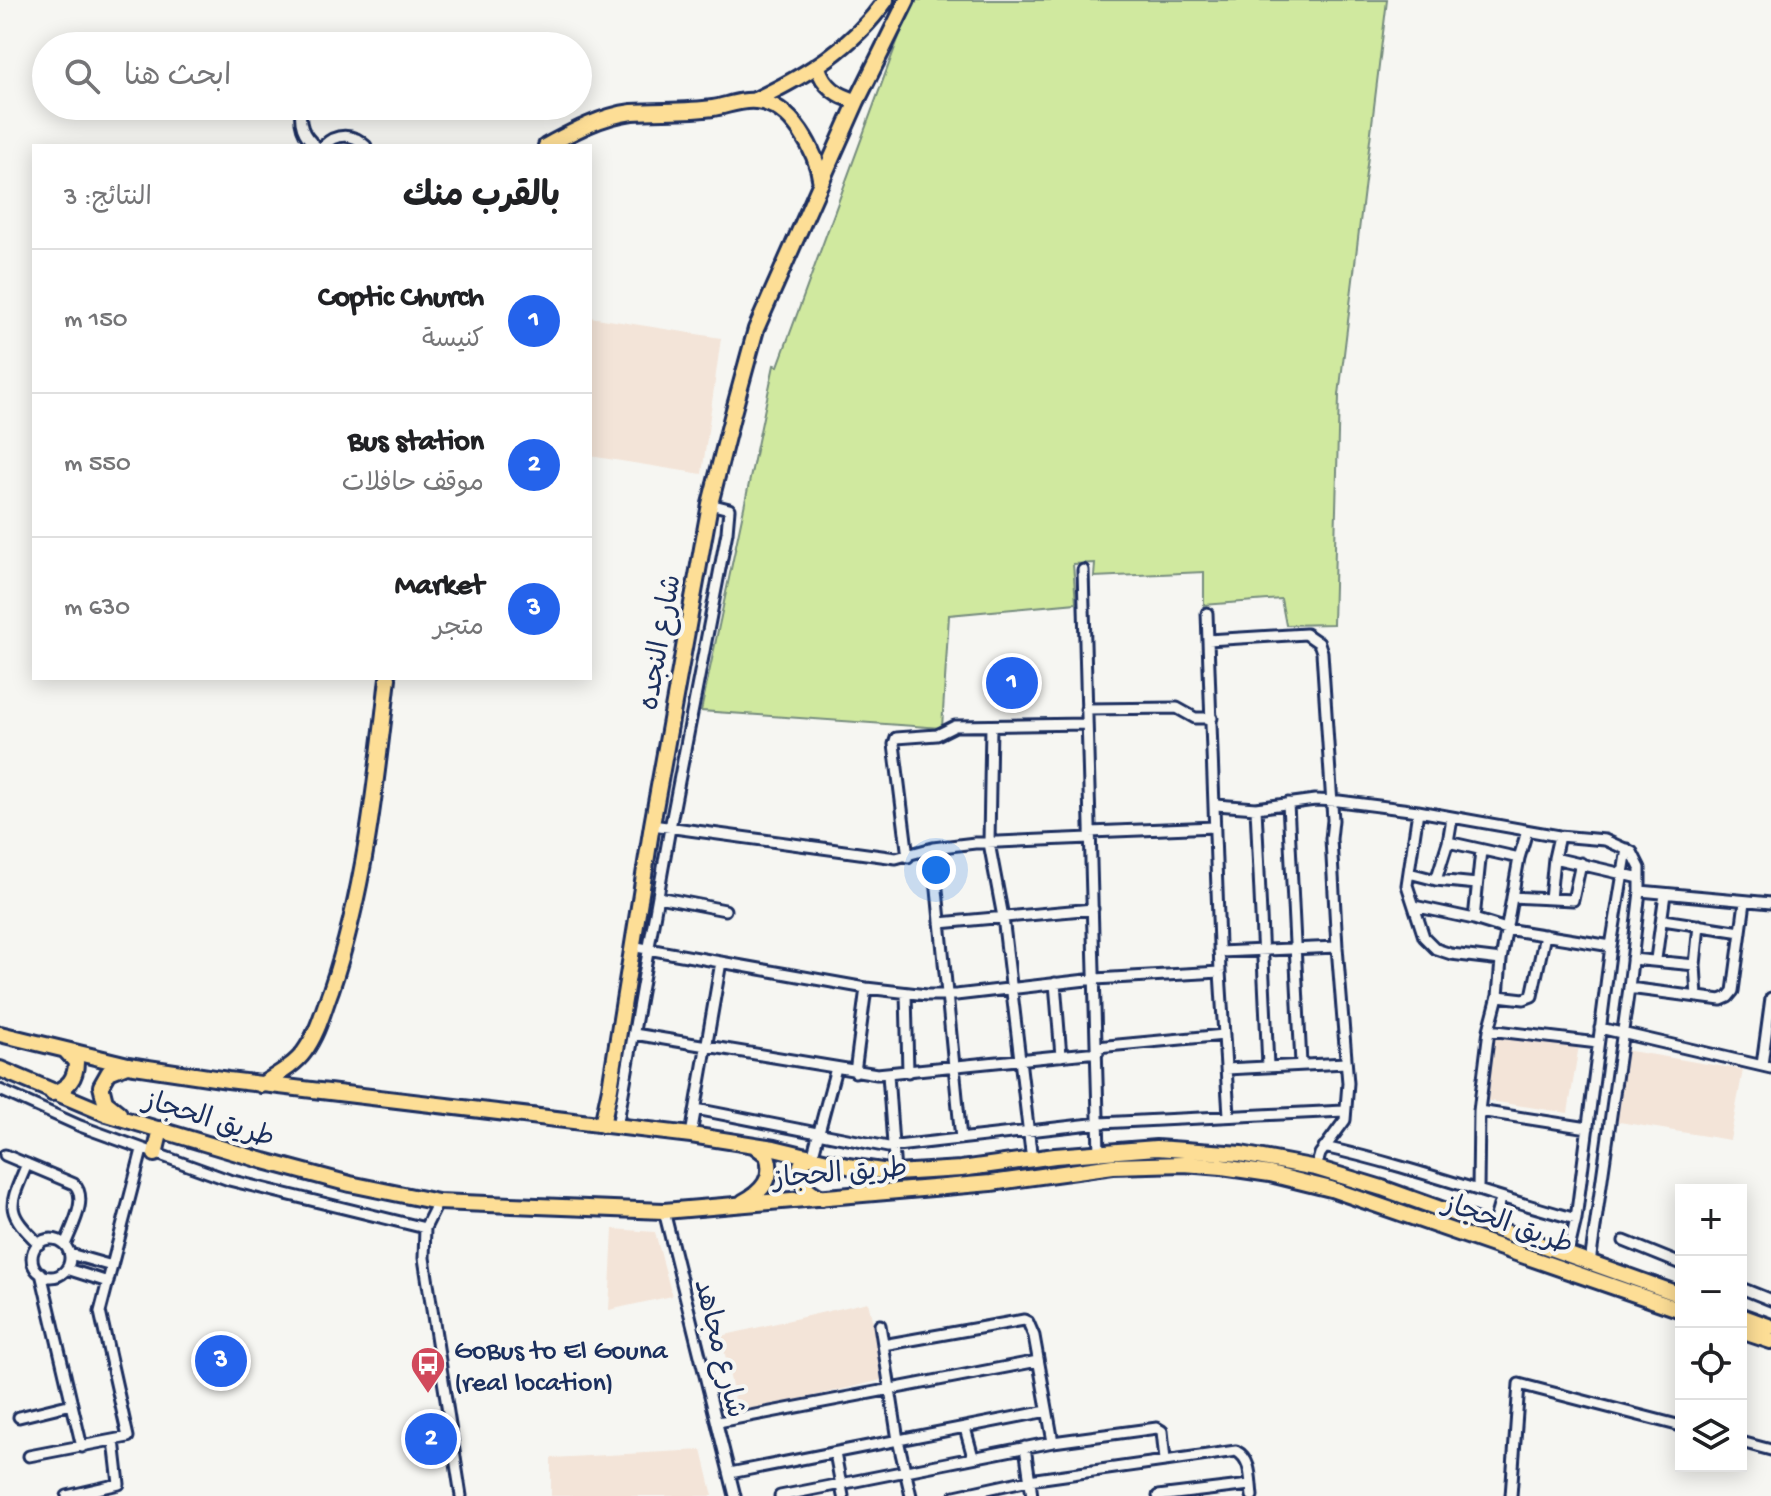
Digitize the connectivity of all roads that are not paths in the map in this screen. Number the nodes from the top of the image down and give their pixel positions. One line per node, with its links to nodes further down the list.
1 (886, 0): 3 (main road)
2 (907, 0): 5 (main road, شارع النجده)
3 (818, 67): 4 (main road); 5 (main road)
4 (755, 100): 10 (main road); 11 (main road)
5 (857, 101): 11 (main road, شارع النجده)
6 (299, 120): 7 (street)
7 (314, 144)
8 (325, 144): 9 (street)
9 (363, 144)
10 (550, 144)
11 (821, 184): 12 (main road, شارع النجده)
12 (710, 504): 27 (main road, شارع النجده); 29 (street)
13 (1083, 570): 17 (street)
14 (1207, 613): 15 (street)
15 (1208, 640): 18 (street); 21 (street)
16 (388, 680): 112 (main road)
17 (1086, 709): 18 (street); 19 (street)
18 (1212, 718): 23 (street)
19 (1086, 724): 20 (street); 31 (street)
20 (991, 726): 34 (street); 38 (street)
21 (1332, 800): 22 (street); 25 (street); 67 (street)
22 (1288, 803): 24 (street); 69 (street)
23 (1216, 805): 24 (street); 28 (street)
24 (1256, 808): 70 (street)
25 (1418, 811): 26 (street); 42 (street)
26 (1452, 818): 30 (street); 33 (street)
27 (652, 825): 29 (street); 65 (main road, شارع النجده)
28 (1215, 827): 31 (street); 71 (street)
29 (670, 828): 38 (street); 49 (street)
30 (1527, 831): 32 (street); 39 (street)
31 (1090, 835): 34 (street); 55 (street)
32 (1559, 836): 36 (street); 40 (street)
33 (1448, 842): 37 (street); 45 (street)
34 (989, 843): 35 (street); 57 (street)
35 (933, 848): 38 (street); 60 (street)
36 (1627, 849): 43 (street); 44 (street)
37 (1481, 850): 39 (street); 46 (street)
38 (908, 857)
39 (1519, 858): 50 (street)
40 (1554, 858): 41 (street); 51 (street)
41 (1581, 863): 43 (street); 51 (street)
42 (1409, 873): 45 (street); 54 (street)
43 (1623, 875): 44 (street); 66 (street)
44 (1640, 878): 47 (street)
45 (1436, 880): 46 (street)
46 (1477, 884): 58 (street)
47 (1640, 891): 48 (street); 72 (street)
48 (1665, 894): 52 (street); 59 (street)
49 (658, 897): 56 (street); 68 (street)
50 (1512, 897): 51 (street); 62 (street)
51 (1550, 899)
52 (1745, 902): 53 (street); 63 (street)
53 (1771, 903)
54 (1414, 906): 58 (street); 74 (street)
55 (1093, 909): 57 (street); 78 (street)
56 (725, 910)
57 (1003, 917): 60 (street); 80 (street)
58 (1474, 919): 62 (street)
59 (1663, 920): 61 (street); 73 (street)
60 (940, 923): 84 (street)
61 (1699, 925): 63 (street); 76 (street)
62 (1506, 929): 64 (street); 74 (street)
63 (1741, 932): 86 (street)
64 (1545, 935): 66 (street); 85 (street)
65 (631, 946): 68 (street); 121 (main road, شارع النجده)
66 (1611, 946): 88 (street)
67 (1337, 947): 69 (street); 100 (street)
68 (649, 949): 75 (street); 92 (street)
69 (1295, 949): 70 (street); 101 (street)
70 (1262, 950): 71 (street); 103 (street)
71 (1219, 952): 77 (street)
72 (1632, 959): 73 (street); 82 (street)
73 (1656, 959): 76 (street)
74 (1501, 960): 85 (street)
75 (721, 962): 81 (street); 95 (street)
76 (1695, 965): 86 (street)
77 (1220, 972): 78 (street); 93 (street)
78 (1095, 979): 79 (street); 96 (street)
79 (1055, 983): 80 (street); 98 (street)
80 (1012, 987): 84 (street); 99 (street)
81 (866, 988): 83 (street); 109 (street)
82 (1629, 988): 86 (street); 90 (street)
83 (906, 993): 84 (street); 110 (street)
84 (947, 995): 106 (street)
85 (1498, 996): 89 (street)
86 (1697, 997)
87 (1771, 998): 104 (street)
88 (1600, 1028): 90 (street); 94 (street)
89 (1489, 1030): 94 (street); 117 (street)
90 (1622, 1033): 104 (street); 154 (street)
91 (0, 1034): 97 (main road, طريق الحجاز)
92 (634, 1034): 95 (street); 122 (street)
93 (1224, 1035): 96 (street); 108 (street)
94 (1598, 1043): 123 (street)
95 (706, 1046): 105 (street); 115 (street)
96 (1098, 1049): 98 (street); 120 (street)
97 (66, 1051): 102 (main road, طريق الحجاز); 114 (main road)
98 (1061, 1056): 99 (street)
99 (1021, 1060): 106 (street); 125 (street)
100 (1346, 1063): 101 (street); 116 (street)
101 (1301, 1064): 103 (street)
102 (128, 1065): 112 (main road, طريق الحجاز); 119 (main road)
103 (1268, 1066): 108 (street)
104 (1767, 1067)
105 (836, 1068): 109 (street); 127 (street)
106 (953, 1068): 110 (street); 128 (street)
107 (0, 1069): 114 (main road, طريق الحجاز)
108 (1226, 1069): 118 (street)
109 (855, 1072): 111 (street)
110 (908, 1072): 111 (street)
111 (888, 1074): 130 (street)
112 (261, 1085): 121 (main road, طريق الحجاز)
113 (0, 1090): 132 (street)
114 (52, 1093): 119 (main road, طريق الحجاز)
115 (696, 1109): 126 (street); 127 (street)
116 (1344, 1111): 118 (street); 131 (street)
117 (1479, 1111): 123 (street); 140 (street)
118 (1229, 1115): 120 (street)
119 (129, 1120): 124 (main road, طريق الحجاز)
120 (1100, 1123): 125 (street); 133 (street)
121 (602, 1125): 122 (main road, طريق الحجاز)
122 (617, 1127): 126 (main road, طريق الحجاز)
123 (1588, 1128): 146 (street)
124 (161, 1129): 132 (main road); 143 (main road, طريق الحجاز)
125 (1030, 1131): 128 (street); 136 (street)
126 (691, 1135): 129 (main road, طريق الحجاز)
127 (818, 1135): 130 (street); 135 (street)
128 (961, 1139): 130 (street)
129 (752, 1144): 135 (main road, طريق الحجاز); 144 (main road)
130 (894, 1147): 139 (street)
131 (1324, 1147): 138 (street); 140 (street)
132 (148, 1152): 148 (street); 155 (street)
133 (1099, 1153): 136 (main road, طريق الحجاز); 138 (main road, طريق الحجاز)
134 (5, 1155): 137 (street)
135 (810, 1157): 139 (main road, طريق الحجاز); 141 (main road)
136 (1032, 1160): 139 (main road, طريق الحجاز)
137 (27, 1164): 150 (street); 151 (street)
138 (1316, 1168): 147 (main road, طريق الحجاز)
139 (895, 1173)
140 (1478, 1190): 142 (street)
141 (823, 1198): 144 (main road, طريق الحجاز); 162 (main road, طريق الحجاز)
142 (1501, 1199): 146 (street); 147 (street)
143 (438, 1202): 145 (main road, طريق الحجاز); 148 (street)
144 (736, 1206): 145 (main road, طريق الحجاز)
145 (664, 1211): 174 (street, شارع مجاهد)
146 (1576, 1219): 152 (street)
147 (1493, 1226): 152 (main road, طريق الحجاز)
148 (425, 1228): 195 (street)
149 (1624, 1241): 153 (street)
150 (39, 1244): 151 (street); 157 (street)
151 (67, 1249): 155 (street); 156 (street)
152 (1568, 1253): 154 (main road, طريق الحجاز)
153 (1675, 1262)
154 (1590, 1263): 160 (main road, طريق الحجاز)
155 (112, 1266): 158 (street)
156 (67, 1269): 157 (street); 158 (street)
157 (41, 1273): 171 (street)
158 (108, 1282): 177 (street)
159 (1747, 1290): 161 (street)
160 (1675, 1293)
161 (1771, 1300)
162 (1675, 1308)
163 (1747, 1318): 165 (main road)
164 (880, 1325): 168 (street)
165 (1771, 1327)
166 (1747, 1333): 167 (main road)
167 (1771, 1341)
168 (883, 1345): 169 (street); 170 (street)
169 (1038, 1361): 170 (street); 172 (street)
170 (891, 1389): 174 (street); 178 (street)
171 (72, 1404): 173 (street); 181 (street)
172 (1047, 1411): 176 (street); 179 (street)
173 (19, 1417)
174 (718, 1422): 189 (street, شارع مجاهد)
175 (1675, 1424): 204 (street)
176 (965, 1428): 178 (street); 186 (street)
177 (114, 1440): 181 (street); 194 (street)
178 (898, 1440): 184 (street); 188 (street)
179 (1053, 1442): 182 (street); 187 (street)
180 (1747, 1444): 183 (street)
181 (82, 1447): 185 (street)
182 (1025, 1447): 186 (street); 190 (street)
183 (1771, 1450)
184 (835, 1453): 189 (street); 191 (street)
185 (29, 1456)
186 (973, 1457): 188 (street)
187 (1165, 1460): 190 (street); 192 (street)
188 (906, 1471): 191 (street); 199 (street)
189 (730, 1473): 196 (street, شارع مجاهد)
190 (1029, 1480): 193 (street); 201 (street)
191 (840, 1484): 197 (street); 198 (street)
192 (1250, 1485): 202 (street); 203 (street)
193 (995, 1491): 200 (street)
194 (67, 1496)
195 (461, 1496)
196 (735, 1496)
197 (780, 1496)
198 (843, 1496)
199 (911, 1496)
200 (955, 1496)
201 (1032, 1496)
202 (1158, 1496)
203 (1252, 1496)
204 (1511, 1496)

